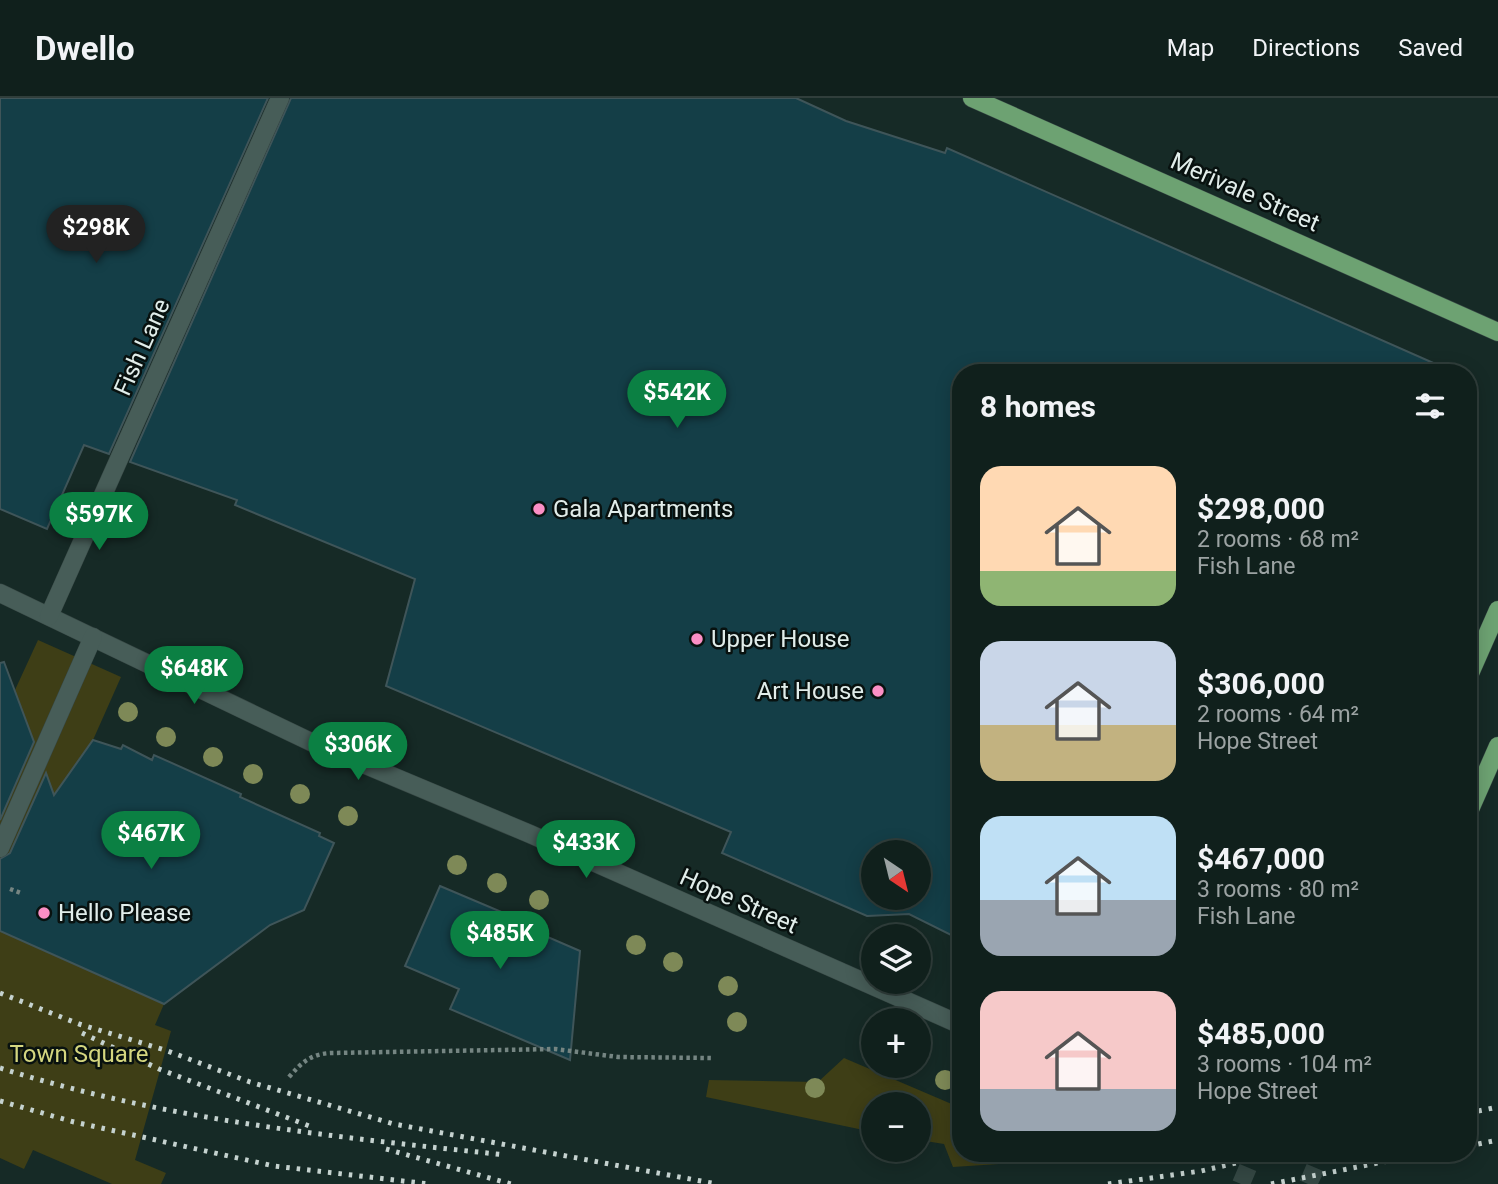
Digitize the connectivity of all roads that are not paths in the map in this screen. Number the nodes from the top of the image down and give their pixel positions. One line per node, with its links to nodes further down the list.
1 (280, 98): 6 (street, Fish Lane)
2 (972, 98): 3 (main road, Merivale Street)
3 (1498, 332)
4 (0, 593): 6 (street, Hope Street)
5 (1498, 610): 8 (main road)
6 (49, 616): 7 (street, Hope Street)
7 (93, 637): 11 (street); 12 (street, Hope Street)
8 (1477, 658)
9 (1498, 746): 10 (main road)
10 (1477, 794)
11 (0, 848)
12 (952, 1021)

